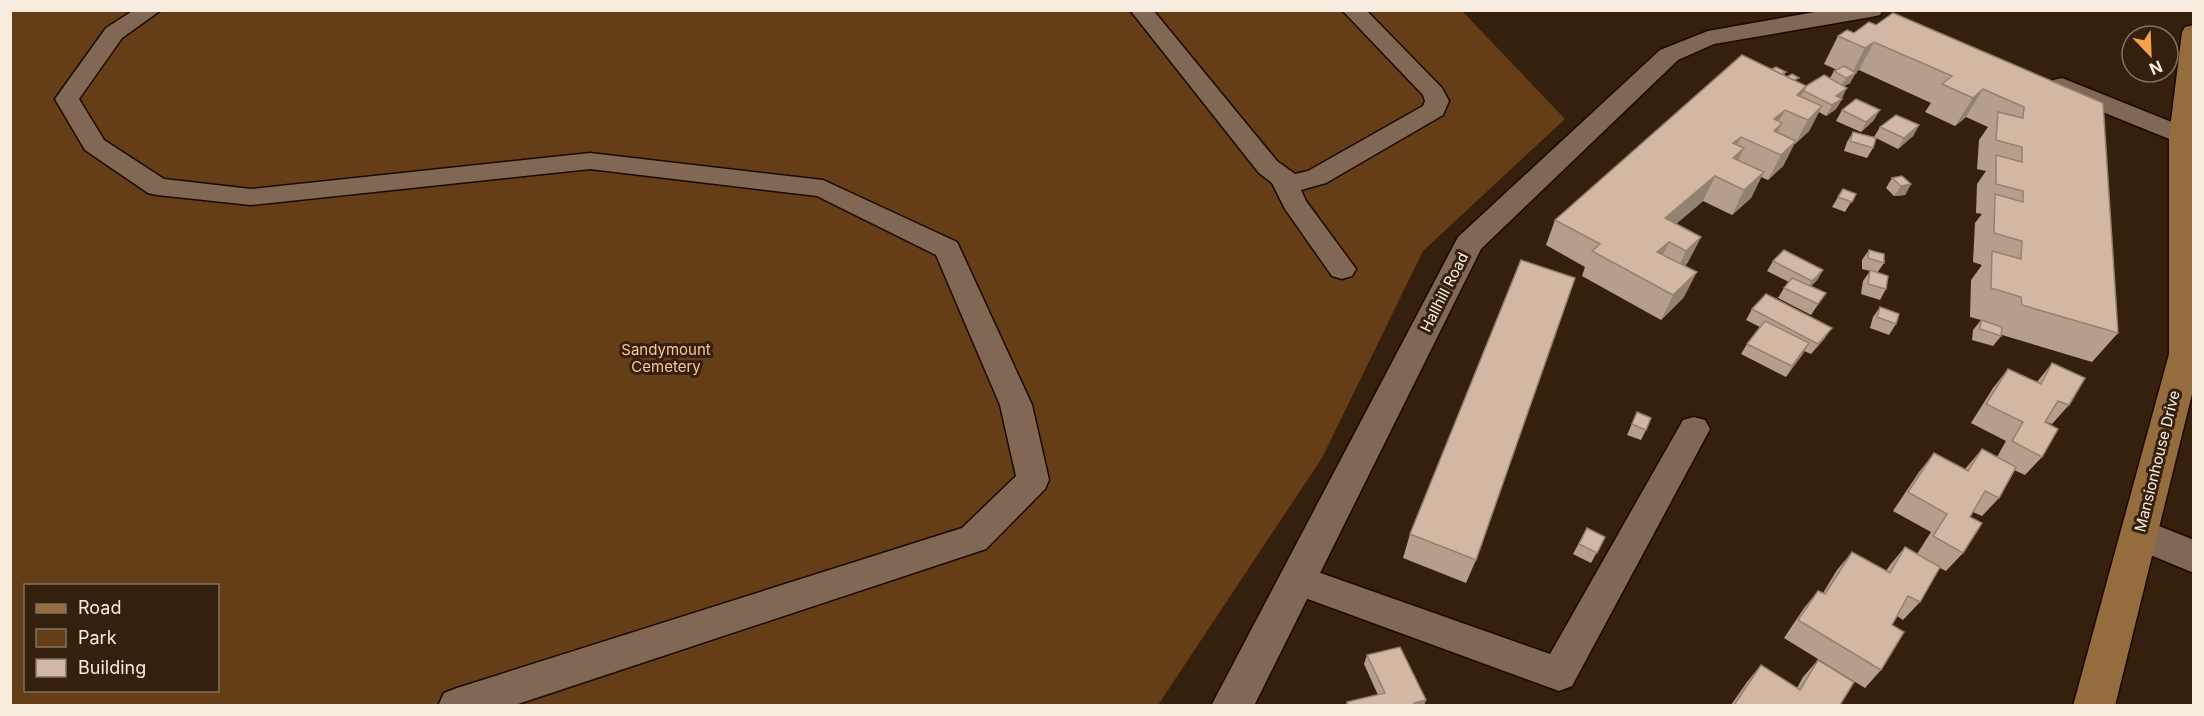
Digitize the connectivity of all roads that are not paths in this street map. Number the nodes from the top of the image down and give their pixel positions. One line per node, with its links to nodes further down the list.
1 (150, 10): 15 (lane)
2 (1141, 10): 8 (lane)
3 (1353, 10): 8 (lane)
4 (1871, 10): 14 (street, Hallhill Road)
5 (2193, 32): 7 (street, Mansionhouse Drive)
6 (2042, 78): 7 (street)
7 (2188, 139): 10 (street, Mansionhouse Drive)
8 (1284, 180): 9 (lane)
9 (1342, 269)
10 (2189, 355): 12 (street, Mansionhouse Drive)
11 (1694, 429): 14 (lane)
12 (2139, 534): 13 (street); 17 (street, Mansionhouse Drive)
13 (2193, 557)
14 (1298, 580): 16 (street, Hallhill Road)
15 (457, 705)
16 (1232, 705)
17 (2094, 705)

